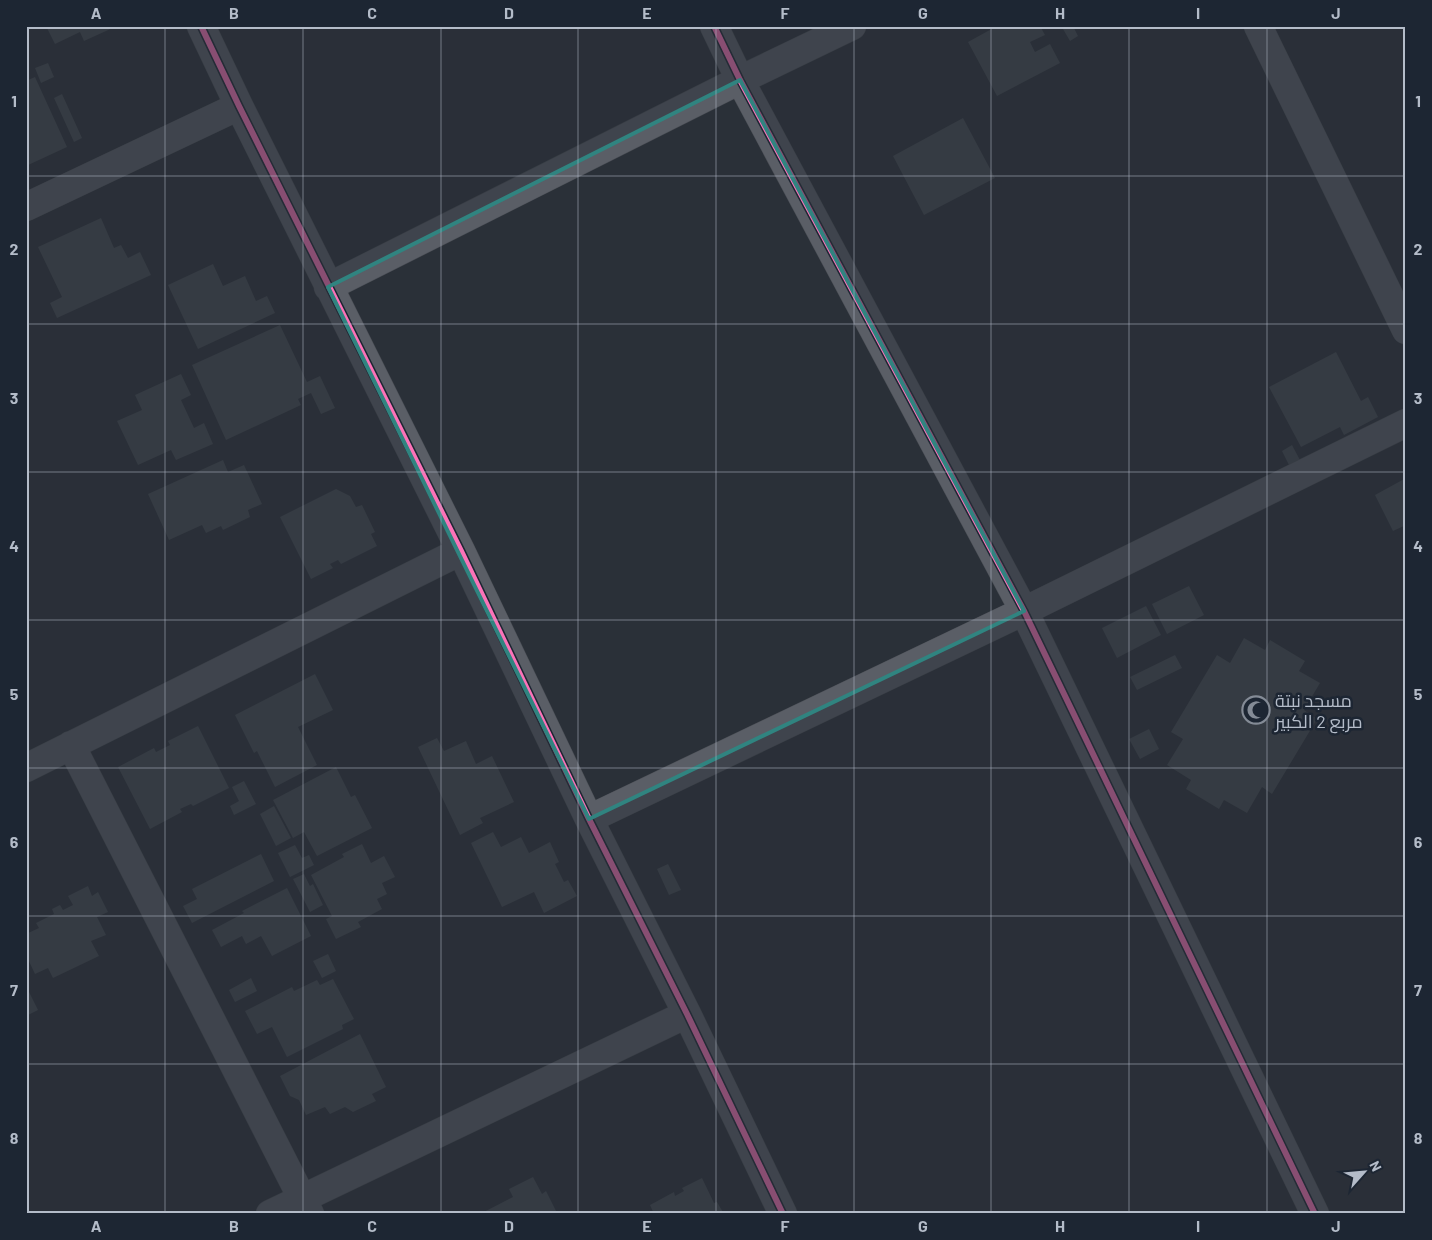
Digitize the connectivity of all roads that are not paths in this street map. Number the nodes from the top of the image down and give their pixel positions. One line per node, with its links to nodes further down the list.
1 (201, 26): 6 (street)
2 (714, 26): 5 (street)
3 (852, 26): 5 (street)
4 (1258, 26): 9 (street)
5 (740, 80): 8 (street); 12 (street)
6 (238, 106): 7 (street); 8 (street)
7 (26, 207)
8 (328, 287): 11 (street)
9 (1406, 330)
10 (1406, 423): 12 (street)
11 (460, 551): 13 (street); 15 (street)
12 (1024, 611): 15 (street); 20 (street)
13 (71, 745): 14 (street); 17 (street)
14 (26, 768)
15 (589, 820): 16 (street)
16 (687, 1014): 17 (street); 19 (street)
17 (306, 1206): 18 (street)
18 (270, 1214)
19 (783, 1214)
20 (1315, 1214)

